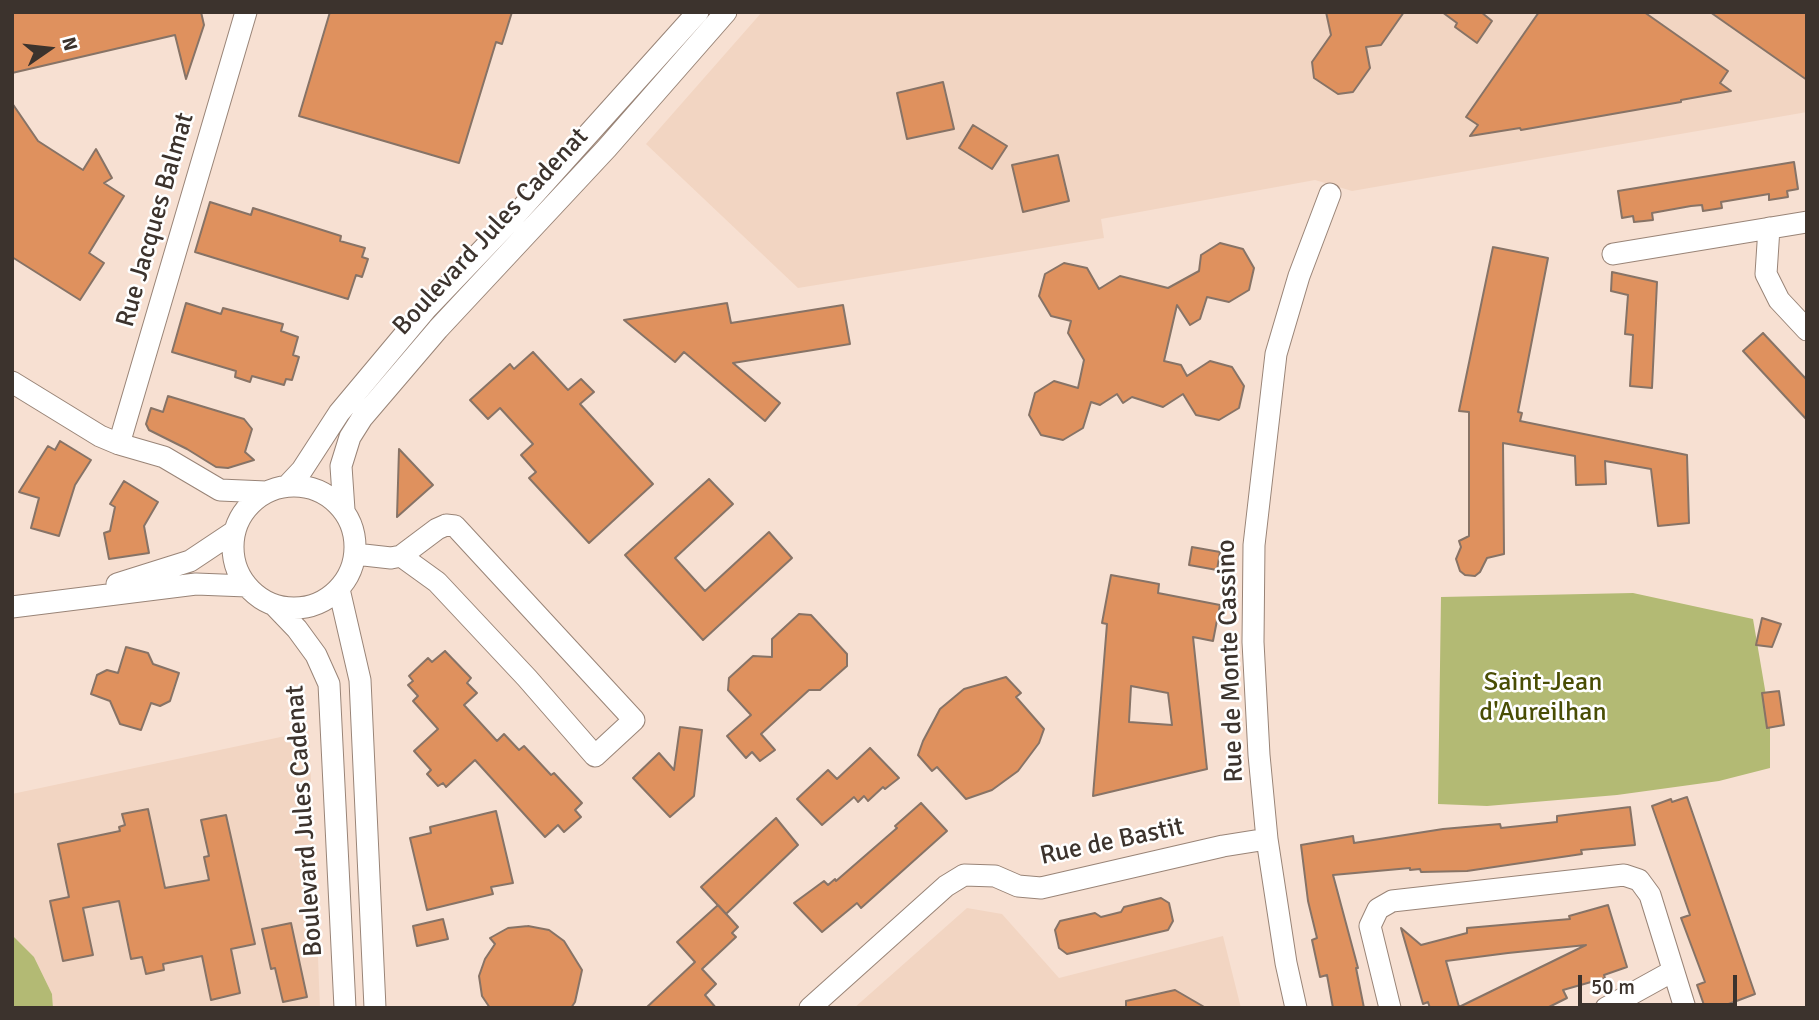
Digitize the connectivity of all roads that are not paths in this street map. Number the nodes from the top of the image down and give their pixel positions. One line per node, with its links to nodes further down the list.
1 (246, 12): 10 (street, Rue Jacques Balmat)
2 (698, 12): 11 (street, Boulevard Jules Cadenat)
3 (726, 12): 14 (street, Boulevard Jules Cadenat)
4 (1330, 194): 23 (street, Rue de Monte Cassino)
5 (1807, 222): 6 (street)
6 (1769, 228): 7 (street); 8 (street)
7 (1614, 254)
8 (1807, 330)
9 (12, 382): 10 (street)
10 (119, 444): 12 (street)
11 (287, 486): 13 (street); 14 (street)
12 (220, 490): 13 (street); 15 (street)
13 (265, 492): 15 (street)
14 (344, 510): 16 (street)
15 (237, 525): 18 (street); 20 (street)
16 (355, 554): 17 (street); 19 (street)
17 (401, 556): 17 (street)
18 (247, 586): 20 (street); 21 (street)
19 (339, 589): 21 (street); 26 (street)
20 (67, 600): 22 (street)
21 (274, 605): 25 (street, Boulevard Jules Cadenat)
22 (12, 607)
23 (1268, 839): 27 (street, Rue de Bastit); 28 (street, Rue de Monte Cassino)
24 (1673, 971): 29 (street); 30 (street); 31 (street)
25 (345, 1008)
26 (375, 1008)
27 (810, 1008)
28 (1296, 1008)
29 (1390, 1008)
30 (1606, 1008)
31 (1685, 1008)

